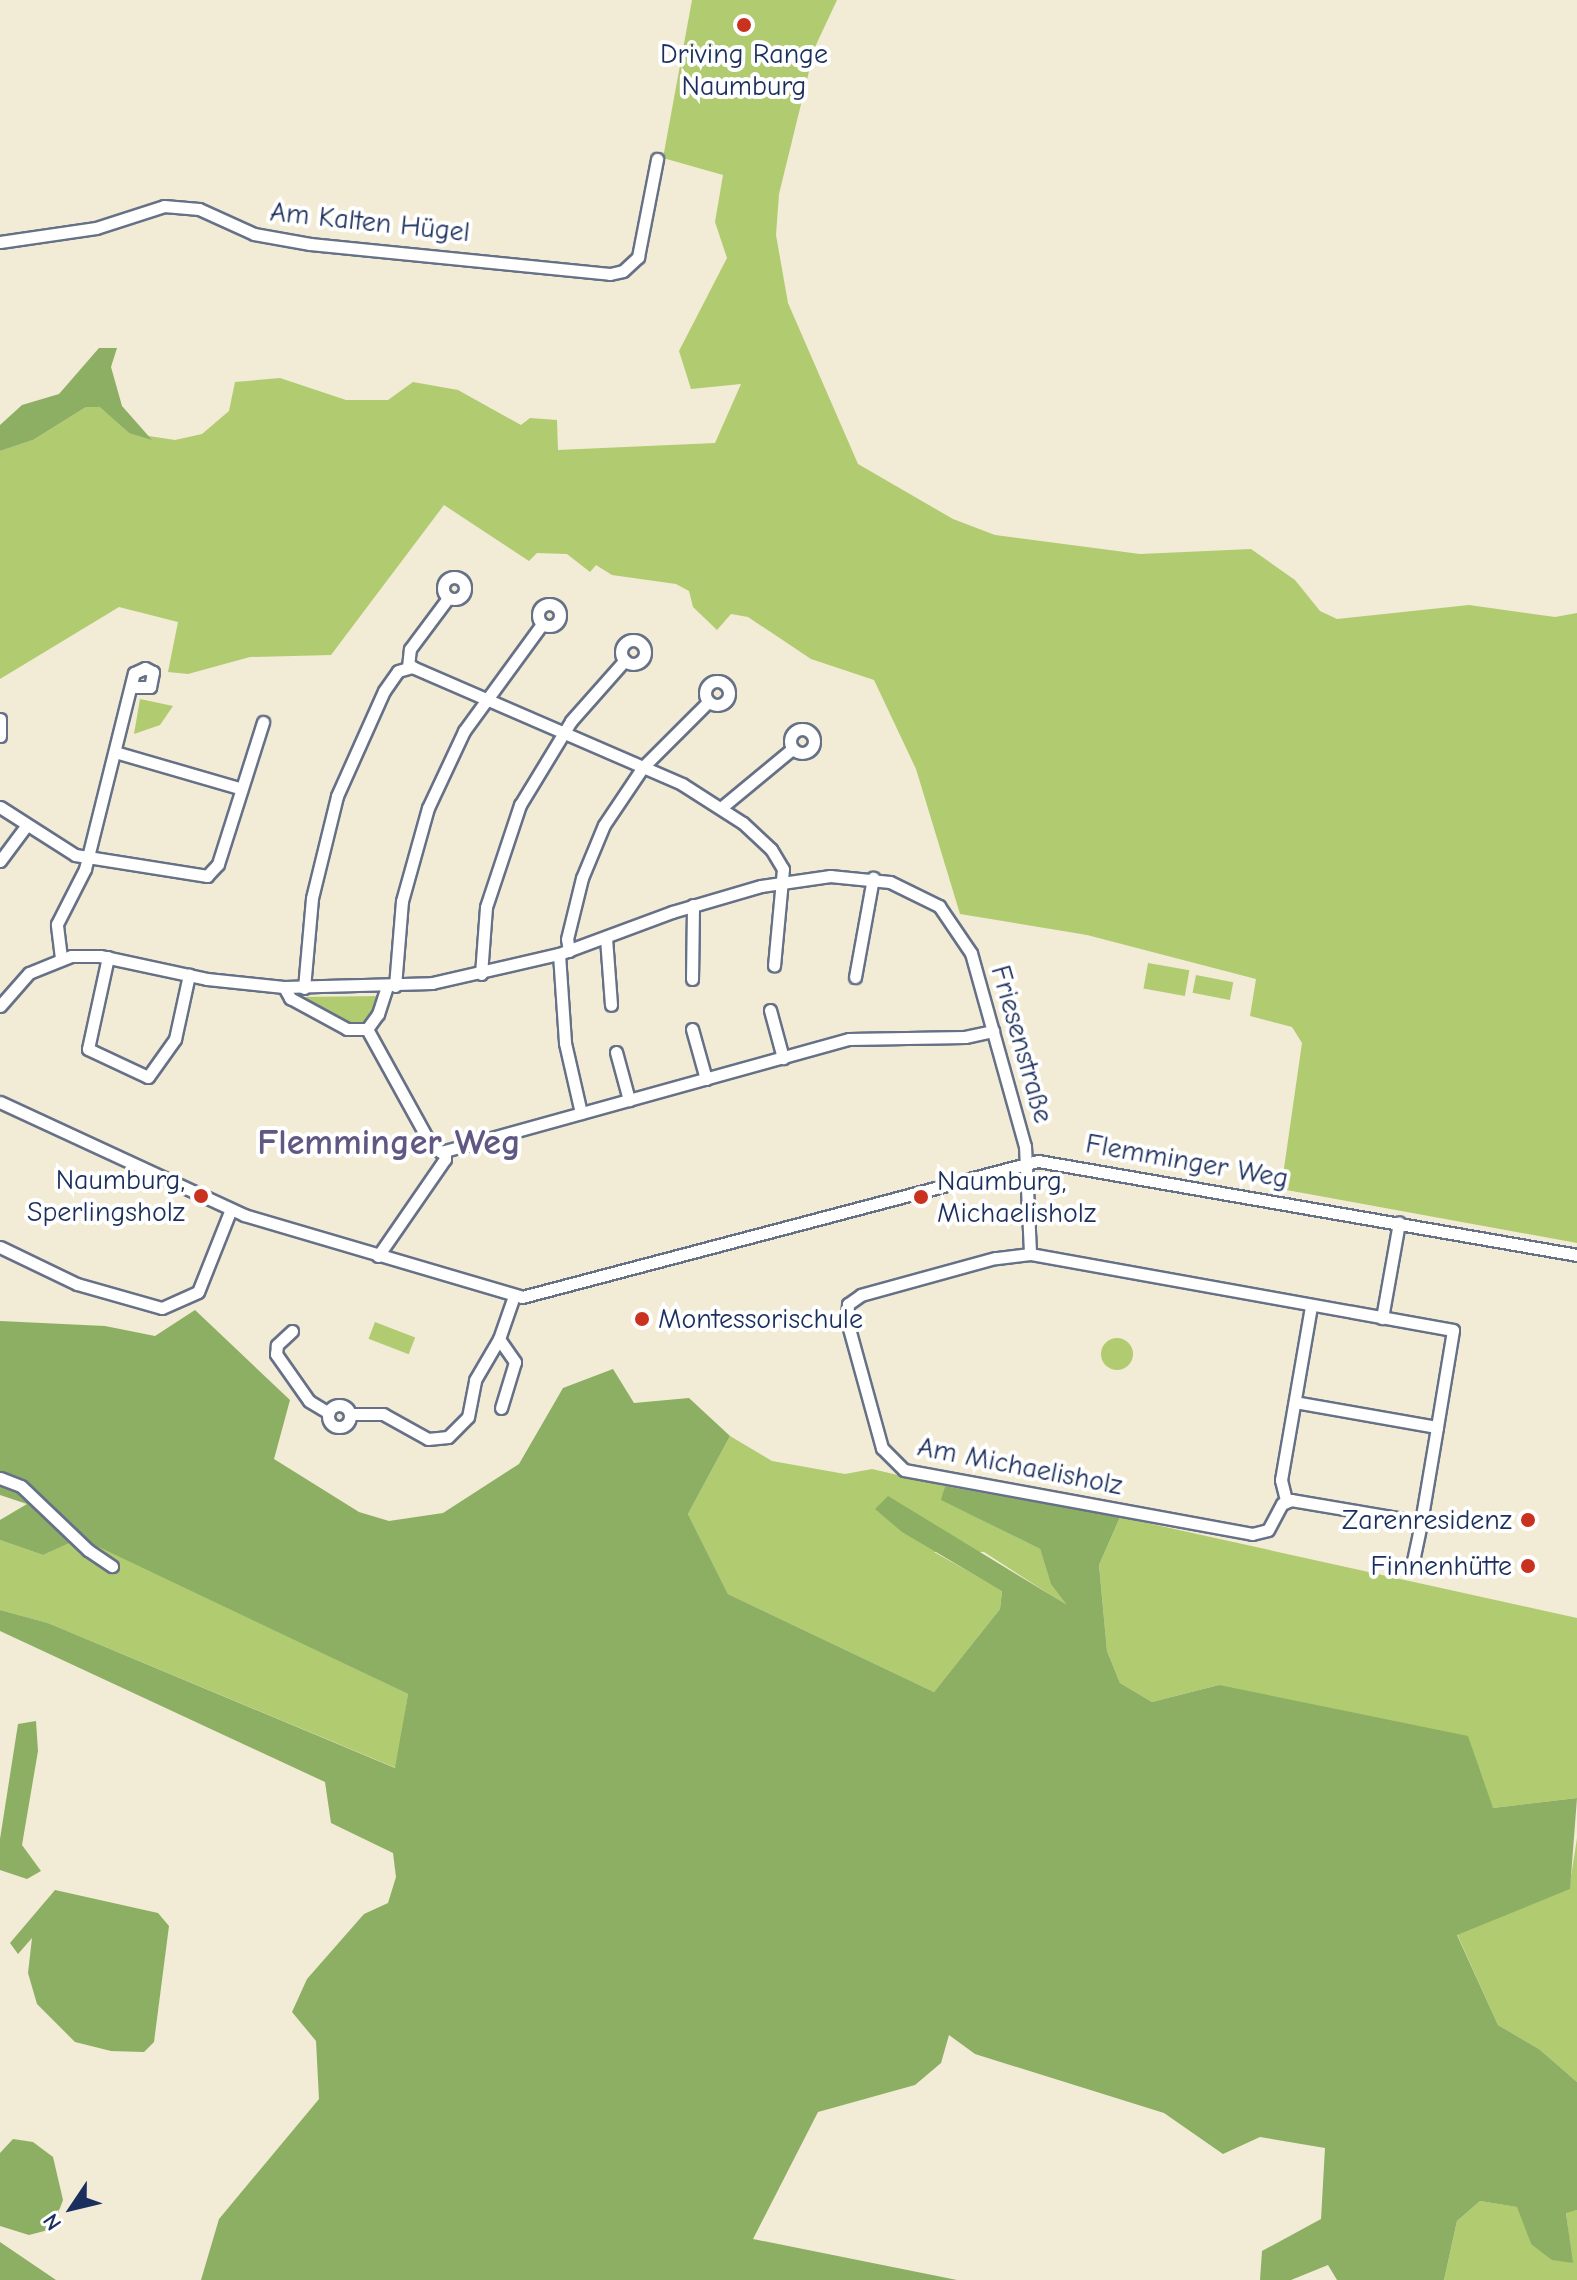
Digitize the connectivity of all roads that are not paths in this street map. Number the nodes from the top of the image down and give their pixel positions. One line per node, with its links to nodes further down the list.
1 (657, 159): 2 (street, Am Kalten Hügel)
2 (0, 242)
3 (448, 598): 6 (street)
4 (542, 624): 8 (street)
5 (625, 660): 12 (street)
6 (408, 667): 8 (street); 37 (street)
7 (132, 687): 15 (street)
8 (485, 697): 12 (street); 35 (street)
9 (708, 702): 16 (street)
10 (0, 719): 13 (street)
11 (263, 722): 17 (street)
12 (564, 732): 16 (street); 31 (street)
13 (0, 736)
14 (792, 749): 19 (street)
15 (115, 752): 17 (street); 21 (street)
16 (643, 767): 19 (street); 27 (street)
17 (239, 788): 21 (street)
18 (0, 807): 20 (street)
19 (722, 807): 24 (street)
20 (26, 826): 21 (street); 22 (street)
21 (88, 859): 29 (street)
22 (0, 861)
23 (873, 878): 24 (street); 33 (street); 43 (street, Friesenstraße)
24 (783, 881): 25 (street); 30 (street)
25 (693, 905): 26 (street); 34 (street)
26 (606, 938): 27 (street); 38 (street)
27 (564, 953): 31 (street); 49 (street)
28 (108, 957): 29 (street); 32 (street); 32 (street)
29 (61, 958): 39 (street)
30 (774, 966)
31 (481, 974): 35 (street)
32 (189, 975): 36 (street)
33 (855, 977)
34 (692, 979)
35 (391, 986): 37 (street); 41 (street)
36 (284, 987): 37 (street); 41 (street)
37 (304, 988)
38 (611, 1005)
39 (0, 1006)
40 (770, 1010): 45 (street)
41 (367, 1029): 50 (street)
42 (692, 1029): 46 (street)
43 (993, 1031): 45 (street); 51 (street, Friesenstraße)
44 (616, 1052): 47 (street)
45 (783, 1058): 46 (street)
46 (706, 1079): 47 (street)
47 (629, 1100): 49 (street)
48 (0, 1102): 52 (street, Flemminger Weg)
49 (581, 1113): 50 (street)
50 (445, 1151): 57 (street)
51 (1027, 1161): 53 (street, Flemminger Weg); 55 (street); 58 (street, Flemminger Weg)
52 (231, 1209): 54 (street); 57 (street, Flemminger Weg)
53 (1399, 1223): 56 (street, Flemminger Weg); 60 (street)
54 (0, 1247)
55 (1030, 1254): 59 (street, Am Michaelisholz); 67 (street, Am Michaelisholz)
56 (1577, 1255)
57 (378, 1256): 58 (street, Flemminger Weg)
58 (514, 1296): 62 (street)
59 (1311, 1306): 60 (street, Am Michaelisholz); 63 (street)
60 (1382, 1318): 65 (street, Am Michaelisholz)
61 (292, 1331): 62 (street)
62 (499, 1339): 64 (street)
63 (1295, 1402): 65 (street); 67 (street)
64 (501, 1408)
65 (1437, 1427): 68 (street, Am Michaelisholz)
66 (0, 1478): 70 (street)
67 (1286, 1500): 68 (street)
68 (1421, 1522): 69 (street, Am Michaelisholz)
69 (1413, 1561)
70 (112, 1566)

